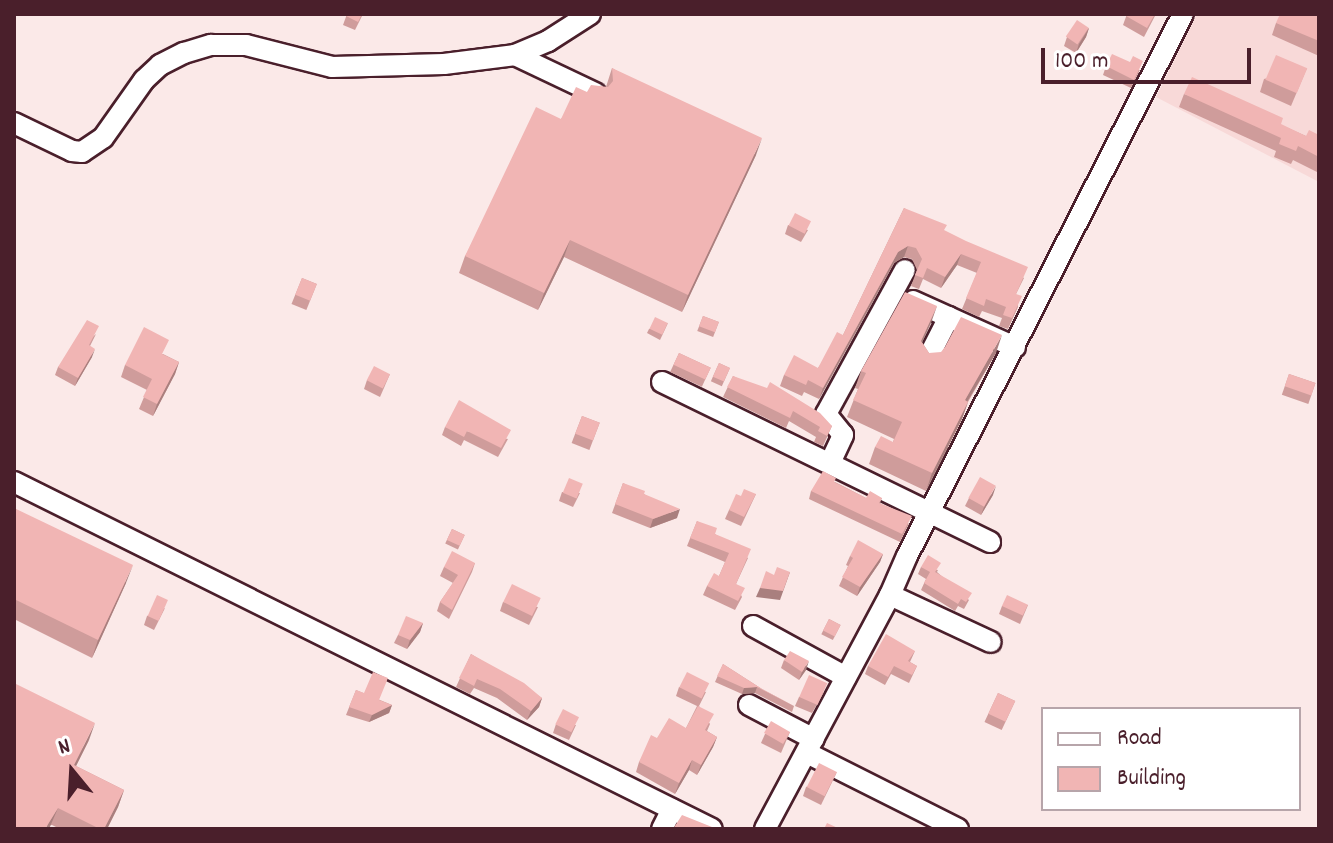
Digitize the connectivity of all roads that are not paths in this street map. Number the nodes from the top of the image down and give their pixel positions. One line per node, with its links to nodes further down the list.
1 (590, 14): 3 (street)
2 (1183, 14): 9 (street)
3 (515, 55): 4 (street); 5 (street)
4 (595, 93)
5 (14, 123)
6 (905, 270): 7 (street)
7 (895, 293): 8 (street); 12 (street)
8 (949, 317): 9 (street); 10 (street)
9 (1015, 347): 14 (street)
10 (928, 358)
11 (662, 382): 12 (street)
12 (830, 463): 14 (street)
13 (14, 482): 22 (street)
14 (930, 510): 15 (street); 16 (street)
15 (990, 542)
16 (890, 595): 18 (street); 19 (street)
17 (753, 626): 19 (street)
18 (991, 642)
19 (846, 677): 21 (street)
20 (749, 705): 21 (street)
21 (811, 746): 25 (street); 26 (street)
22 (672, 809): 23 (street); 24 (street)
23 (662, 829)
24 (712, 829)
25 (765, 829)
26 (958, 829)

